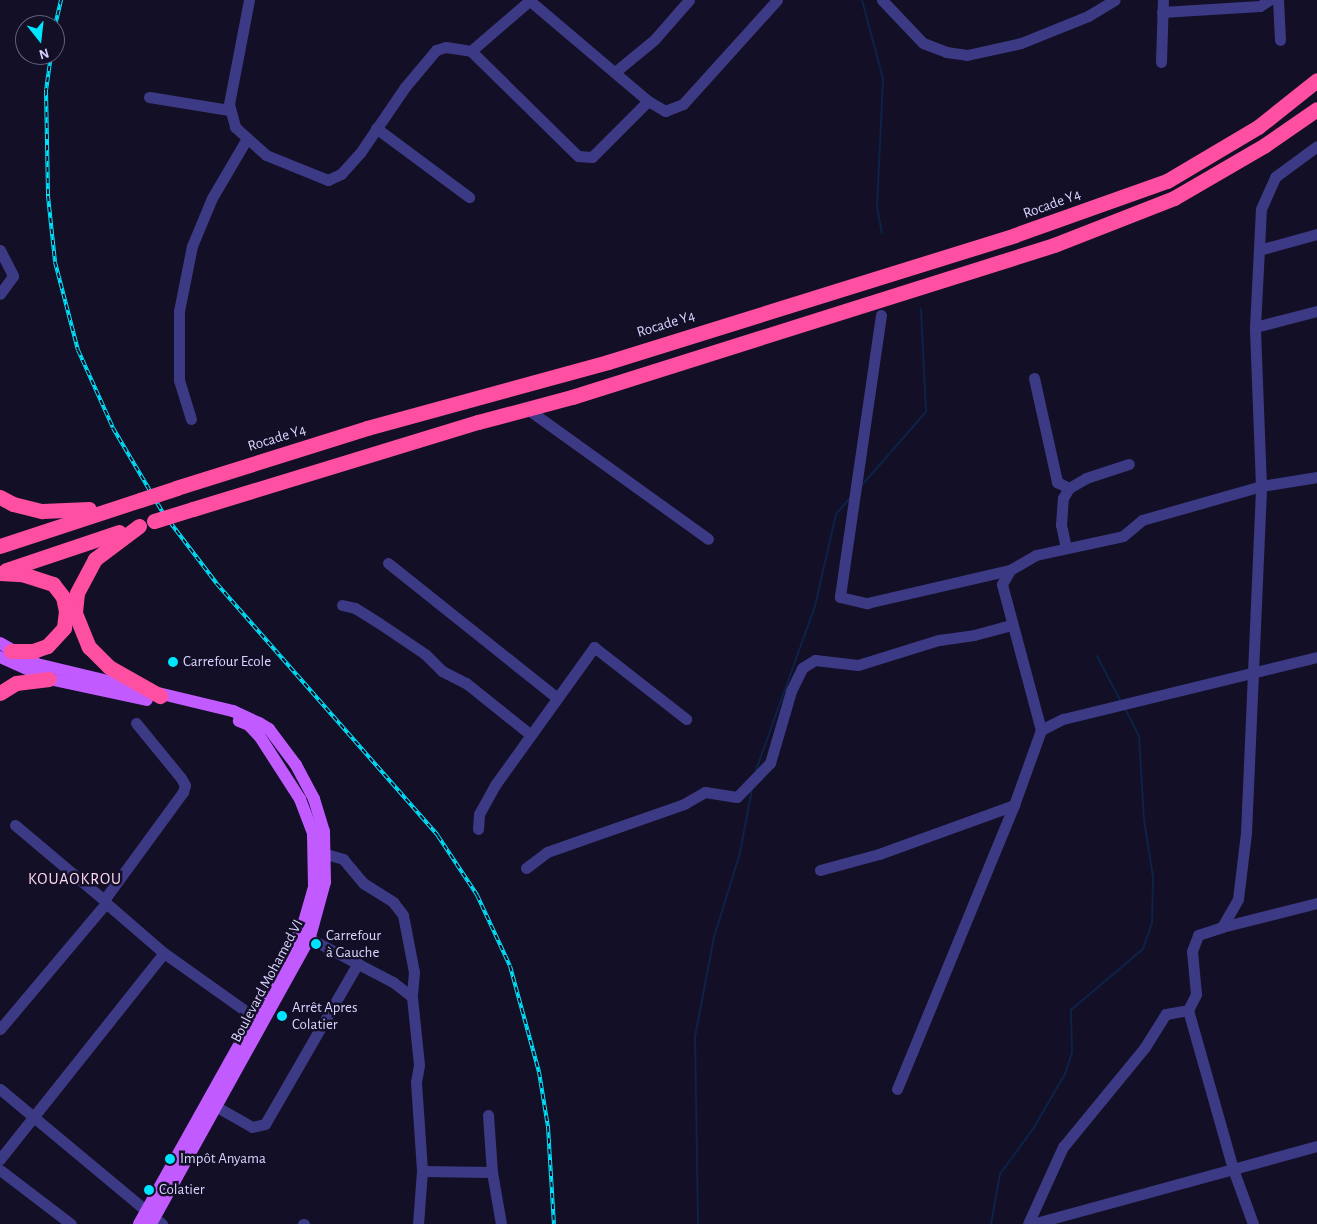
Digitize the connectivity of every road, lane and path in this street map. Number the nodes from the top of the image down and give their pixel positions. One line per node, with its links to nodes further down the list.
1 (250, 0): 18 (street)
2 (530, 0): 11 (street); 13 (street)
3 (689, 0): 13 (street)
4 (778, 0): 16 (street)
5 (882, 0): 6 (street)
6 (1115, 0)
7 (1269, 0): 9 (street)
8 (1278, 0): 10 (street)
9 (1162, 6): 12 (street)
10 (1280, 40)
11 (471, 51): 16 (street); 19 (street)
12 (1161, 62)
13 (615, 72): 16 (street)
14 (1317, 80): 38 (highway, Rocade Y4, bridge)
15 (149, 97): 18 (street)
16 (648, 101)
17 (1317, 109): 31 (highway)
18 (229, 110): 20 (street)
19 (376, 128): 20 (street); 22 (street)
20 (246, 140): 32 (street)
21 (1317, 146): 25 (street)
22 (469, 197)
23 (1317, 234): 25 (street)
24 (0, 250): 26 (street)
25 (1259, 250): 29 (street)
26 (0, 294)
27 (1317, 311): 29 (street)
28 (881, 315): 44 (street)
29 (1255, 327): 35 (street)
30 (1034, 378): 36 (street)
31 (526, 408): 39 (highway, bridge); 40 (street)
32 (191, 419)
33 (1129, 464): 36 (street)
34 (1317, 477): 35 (street)
35 (1261, 486): 42 (street); 50 (street)
36 (1069, 488): 42 (street)
37 (0, 497): 38 (highway)
38 (122, 505): 41 (highway, Rocade Y4)
39 (139, 526): 45 (highway); 53 (highway)
40 (708, 539)
41 (0, 546)
42 (1066, 548): 44 (street)
43 (388, 563): 54 (street)
44 (1010, 570): 47 (street)
45 (0, 573): 48 (highway)
46 (342, 605): 58 (street)
47 (1011, 625): 57 (street); 63 (street)
48 (4, 650): 51 (main road, Boulevard Mohamed VI); 53 (main road, Boulevard Mohamed VI)
49 (1317, 657): 50 (street)
50 (1251, 672): 57 (street); 67 (street)
51 (49, 679): 52 (highway); 68 (main road, Boulevard Mohamed VI)
52 (0, 693)
53 (160, 696): 62 (main road, Boulevard Mohamed VI)
54 (556, 697): 55 (street); 58 (street)
55 (686, 719)
56 (136, 723): 65 (street)
57 (1041, 730): 59 (street)
58 (531, 735): 61 (street)
59 (1014, 805): 64 (street); 76 (street)
60 (15, 825): 65 (street)
61 (478, 829)
62 (326, 854): 68 (main road, Boulevard Mohamed VI); 71 (street)
63 (526, 868)
64 (820, 870)
65 (105, 902): 69 (street); 74 (street)
66 (1317, 903): 67 (street)
67 (1222, 927): 72 (street)
68 (305, 935): 70 (street); 73 (main road, Boulevard Mohamed VI); 77 (main road, Boulevard Mohamed VI)
69 (164, 953): 73 (street); 79 (street)
70 (358, 963): 71 (street); 77 (street)
71 (412, 998): 84 (street)
72 (1188, 1010): 82 (street); 93 (street)
73 (254, 1017): 87 (main road, Boulevard Mohamed VI)
74 (0, 1028)
75 (0, 1089): 79 (street)
76 (897, 1089)
77 (217, 1107): 87 (main road, Boulevard Mohamed VI)
78 (488, 1115): 85 (street)
79 (35, 1116): 81 (street); 87 (street)
80 (1317, 1146): 82 (street)
81 (0, 1159)
82 (1233, 1169): 94 (street); 95 (street)
83 (0, 1170): 86 (street)
84 (422, 1171): 85 (street); 91 (street)
85 (492, 1172): 92 (street)
86 (57, 1215): 88 (street); 89 (street)
87 (153, 1219): 90 (main road, Boulevard Mohamed VI)
88 (49, 1224)
89 (71, 1224)
90 (138, 1224)
91 (418, 1224)
92 (501, 1224)
93 (1028, 1224)
94 (1032, 1224)
95 (1253, 1224)

